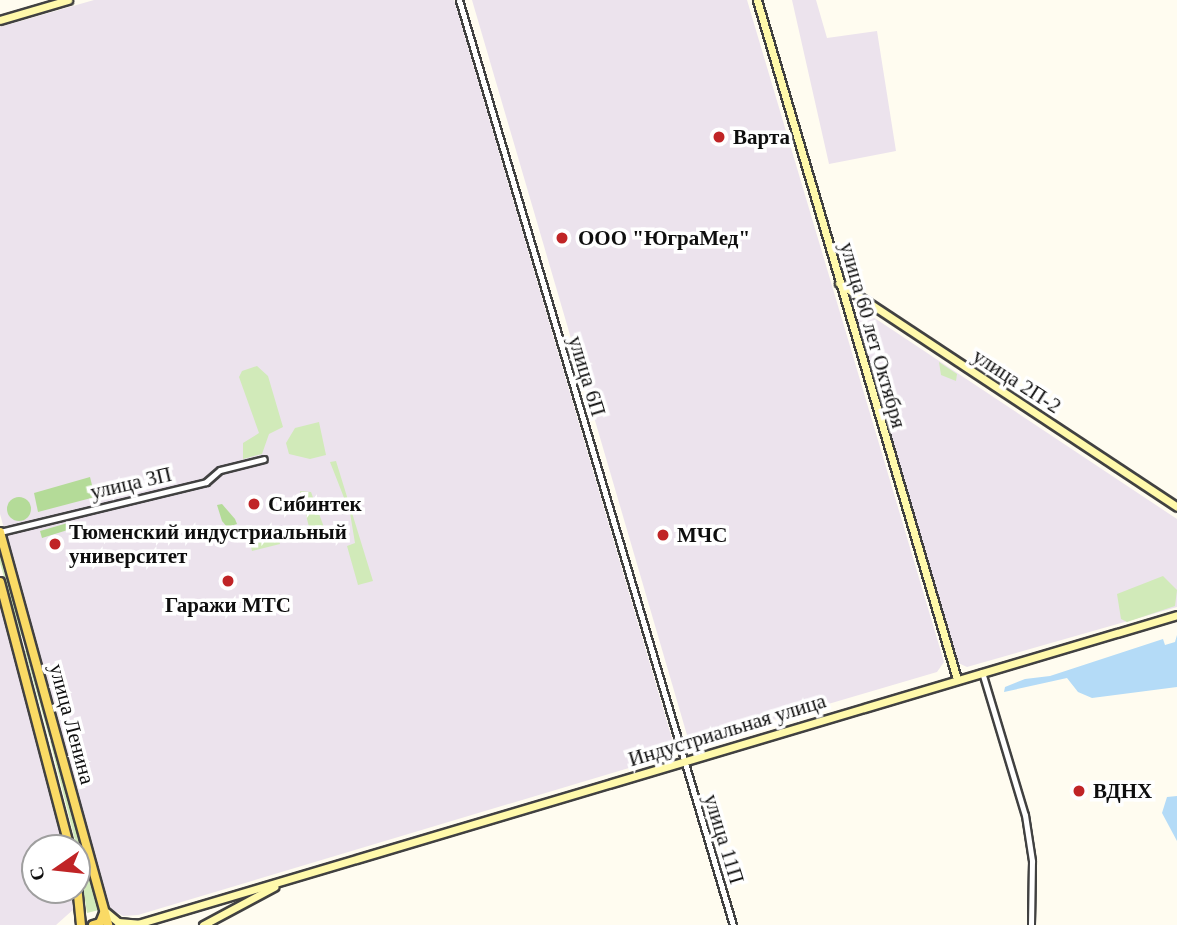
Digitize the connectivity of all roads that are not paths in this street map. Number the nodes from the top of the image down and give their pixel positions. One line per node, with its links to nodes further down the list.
1 (68, 0): 4 (main road)
2 (459, 0): 15 (street, улица 6П)
3 (757, 0): 5 (main road, улица 60 лет Октября)
4 (0, 20)
5 (839, 282): 7 (main road, улица 2П-2); 14 (main road, улица 60 лет Октября)
6 (264, 459): 8 (street, улица 3П)
7 (1177, 507)
8 (0, 532): 11 (main road, улица Ленина)
9 (0, 582): 12 (main road, улица Ленина)
10 (1177, 615): 13 (main road, Индустриальная улица)
11 (31, 642): 12 (main road); 18 (main road, улица Ленина)
12 (18, 645): 16 (main road, улица Ленина)
13 (982, 672): 14 (main road, Индустриальная улица); 25 (street)
14 (957, 679): 15 (main road, Индустриальная улица)
15 (684, 761): 17 (main road, Индустриальная улица); 24 (street, улица 11П)
16 (66, 834)
17 (287, 880): 20 (main road, Индустриальная улица); 23 (main road, Индустриальная улица)
18 (104, 911): 20 (main road); 21 (main road); 22 (main road, улица Ленина)
19 (82, 921): 21 (main road)
20 (137, 924)
21 (93, 925)
22 (108, 925)
23 (203, 925)
24 (733, 925)
25 (1031, 925)

